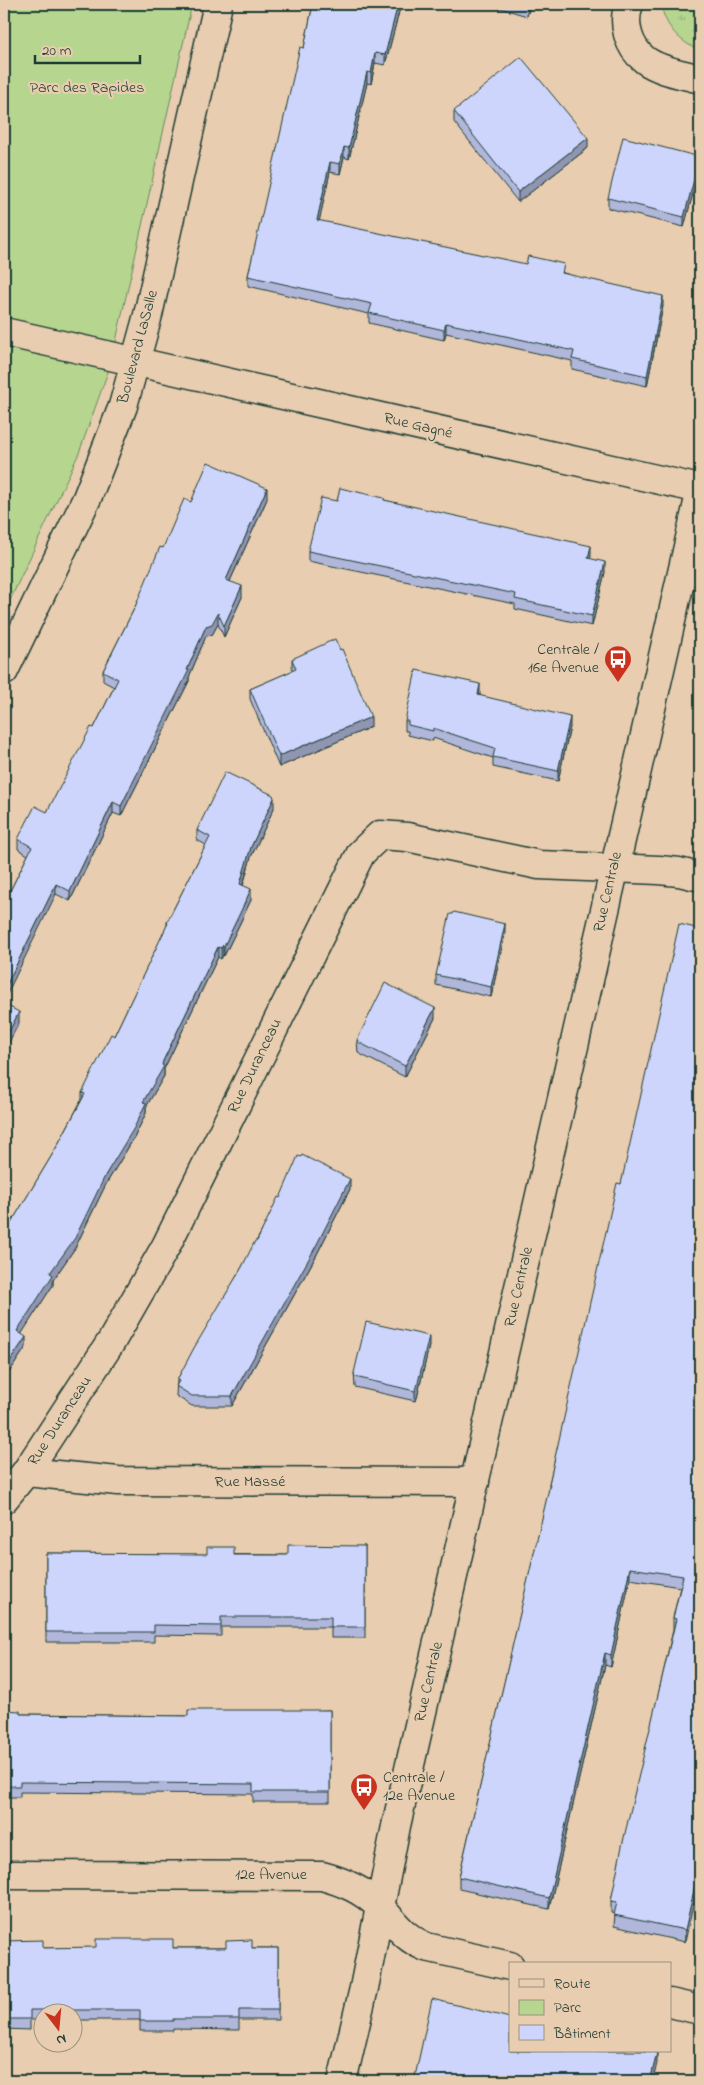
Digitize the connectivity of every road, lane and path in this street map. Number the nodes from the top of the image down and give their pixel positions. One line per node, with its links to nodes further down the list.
1 (218, 4): 5 (street, Boulevard LaSalle)
2 (628, 4): 3 (street)
3 (700, 80)
4 (4, 332): 5 (street, Rue Gagné)
5 (136, 362): 6 (street, Rue Gagné); 8 (street, Boulevard LaSalle)
6 (700, 489)
7 (700, 494): 9 (street, Rue Centrale)
8 (4, 671)
9 (614, 868): 10 (street); 11 (street, Rue Duranceau); 12 (street, Rue Centrale)
10 (700, 877)
11 (26, 1472): 12 (street, Rue Massé); 13 (street, Rue Duranceau)
12 (475, 1482): 15 (street, Rue Centrale)
13 (4, 1499)
14 (4, 1875): 15 (street, 12e Avenue)
15 (380, 1907): 16 (street, 12e Avenue); 19 (street, Rue Centrale)
16 (509, 1966)
17 (672, 2003): 18 (street)
18 (700, 2010)
19 (342, 2081)

